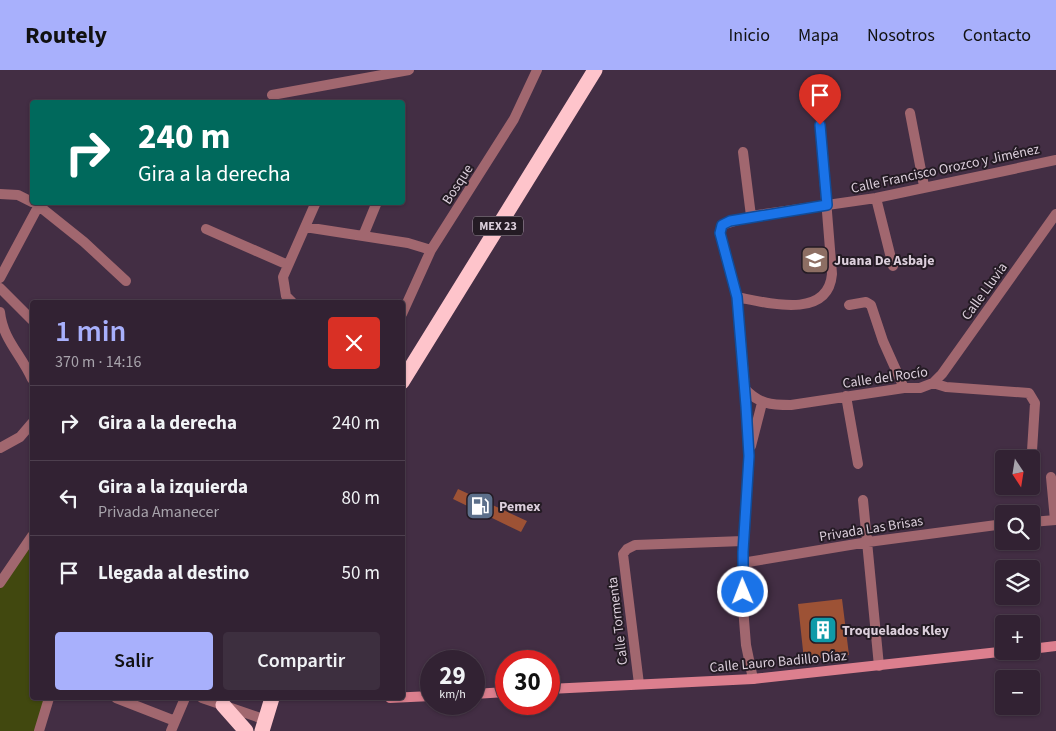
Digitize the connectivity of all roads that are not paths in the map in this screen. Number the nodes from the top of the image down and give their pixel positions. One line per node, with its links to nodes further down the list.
1 (409, 70): 4 (street)
2 (537, 70): 23 (street, Bosque)
3 (595, 70): 36 (highway, MEX 23)
4 (272, 95)
5 (910, 112): 9 (street)
6 (820, 125): 17 (street)
7 (743, 152): 19 (street)
8 (1056, 160): 9 (street, Calle Francisco Orozco y Jiménez)
9 (924, 186): 11 (street, Calle Francisco Orozco y Jiménez)
10 (0, 194): 12 (street)
11 (876, 198): 17 (street, Calle Francisco Orozco y Jiménez); 25 (street)
12 (30, 201)
13 (34, 205): 26 (street)
14 (37, 205): 27 (street)
15 (315, 205): 20 (street)
16 (376, 205): 22 (street)
17 (827, 205): 19 (street, Calle Francisco Orozco y Jiménez); 29 (street)
18 (1056, 214): 37 (street, Calle Lluvia)
19 (751, 216): 29 (street, Calle Francisco Orozco y Jiménez)
20 (305, 227): 22 (street); 24 (street)
21 (206, 229): 24 (street)
22 (363, 236): 23 (street)
23 (431, 250): 32 (street, Bosque)
24 (288, 265): 30 (street)
25 (893, 266)
26 (0, 278)
27 (126, 282)
28 (0, 288): 34 (street)
29 (737, 297): 39 (street)
30 (290, 300)
31 (850, 305): 38 (street)
32 (405, 307)
33 (0, 312): 35 (street)
34 (30, 318)
35 (30, 375)
36 (405, 377)
37 (933, 383): 38 (street, Calle del Rocío); 44 (street, Calle del Rocío)
38 (904, 388): 40 (street, Calle del Rocío)
39 (745, 389): 41 (street); 45 (street)
40 (846, 396): 41 (street, Calle del Rocío); 46 (street)
41 (762, 403): 45 (street)
42 (30, 425): 43 (street)
43 (0, 448)
44 (1032, 450)
45 (749, 456): 53 (street)
46 (858, 464)
47 (1051, 477): 49 (street)
48 (863, 500): 54 (street)
49 (1055, 520): 50 (street)
50 (1040, 521)
51 (995, 525): 54 (street, Privada Las Brisas)
52 (30, 539): 56 (street)
53 (743, 541): 55 (street); 62 (street, Calle Tormenta)
54 (868, 542): 55 (street, Privada Las Brisas); 60 (street)
55 (742, 563): 61 (street)
56 (0, 583)
57 (1056, 646): 58 (street)
58 (1040, 648)
59 (995, 653): 60 (street, Calle Lauro Badillo Díaz)
60 (879, 666): 61 (street, Calle Lauro Badillo Díaz)
61 (752, 678): 62 (street, Calle Lauro Badillo Díaz)
62 (639, 684): 63 (street, Calle Lauro Badillo Díaz)
63 (560, 688)
64 (405, 697): 65 (street)
65 (420, 697)
66 (48, 700): 74 (street)
67 (130, 700): 73 (street)
68 (184, 700): 73 (street)
69 (208, 700): 71 (street)
70 (268, 700): 72 (highway)
71 (224, 705): 72 (street); 75 (highway)
72 (264, 725)
73 (173, 726)
74 (39, 731)
75 (246, 731)

